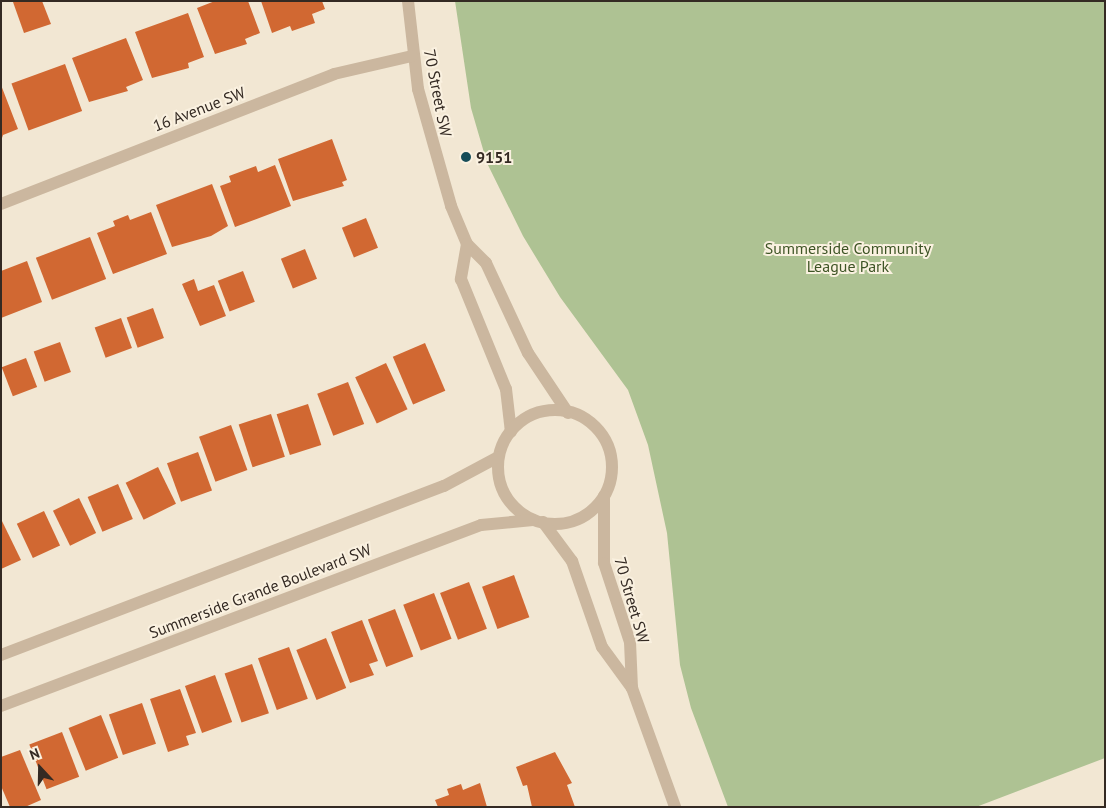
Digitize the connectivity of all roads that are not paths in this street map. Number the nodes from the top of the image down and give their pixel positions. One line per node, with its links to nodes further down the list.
1 (408, 1): 2 (street, 70 Street SW)
2 (412, 56): 3 (street, 16 Avenue SW); 4 (street, 70 Street SW)
3 (1, 204)
4 (467, 244): 5 (street, 70 Street SW); 6 (street, 70 Street SW)
5 (568, 413): 6 (street); 8 (street)
6 (511, 432): 7 (street)
7 (498, 457): 9 (street); 10 (street, Summerside Grande Boulevard SW)
8 (605, 491): 9 (street); 11 (street, 70 Street SW)
9 (538, 521): 11 (street, 70 Street SW); 12 (street, Summerside Grande Boulevard SW)
10 (1, 655)
11 (632, 688): 13 (street, 70 Street SW)
12 (1, 706)
13 (675, 807)

